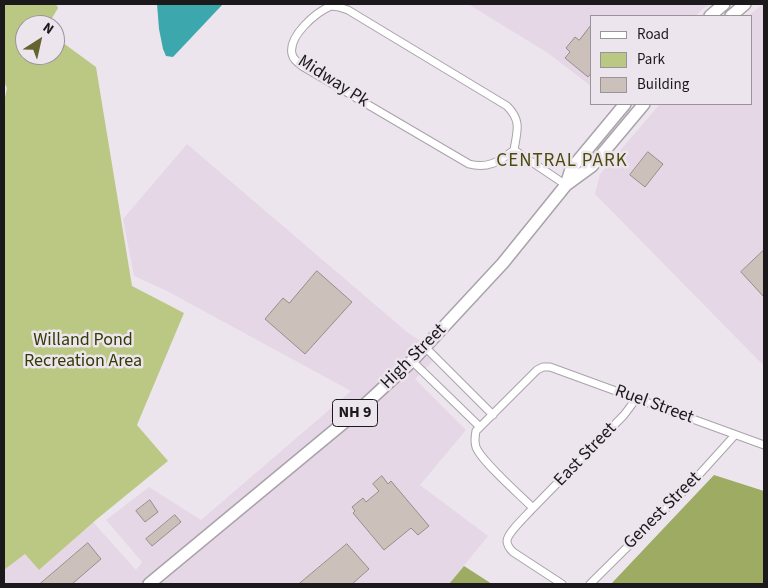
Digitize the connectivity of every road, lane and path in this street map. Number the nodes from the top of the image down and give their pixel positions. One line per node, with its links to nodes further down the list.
1 (724, 4): 3 (main road)
2 (745, 4): 4 (main road)
3 (711, 15)
4 (731, 15)
5 (624, 105): 8 (main road, High Street / NH 9)
6 (643, 105): 8 (main road, High Street / NH 9)
7 (514, 150): 7 (street, Midway Pk); 8 (street)
8 (566, 185): 9 (main road, High Street / NH 9)
9 (426, 348): 10 (main road, High Street / NH 9); 12 (street)
10 (412, 361): 13 (street); 17 (main road, High Street / NH 9)
11 (636, 399): 12 (street, Ruel Street); 14 (street, Ruel Street); 16 (street, East Street)
12 (493, 415): 13 (street)
13 (480, 427): 16 (street)
14 (735, 435): 15 (street, Ruel Street); 19 (street, Genest Street)
15 (764, 445)
16 (533, 508): 18 (street, East Street)
17 (149, 584)
18 (562, 584)
19 (590, 584)

